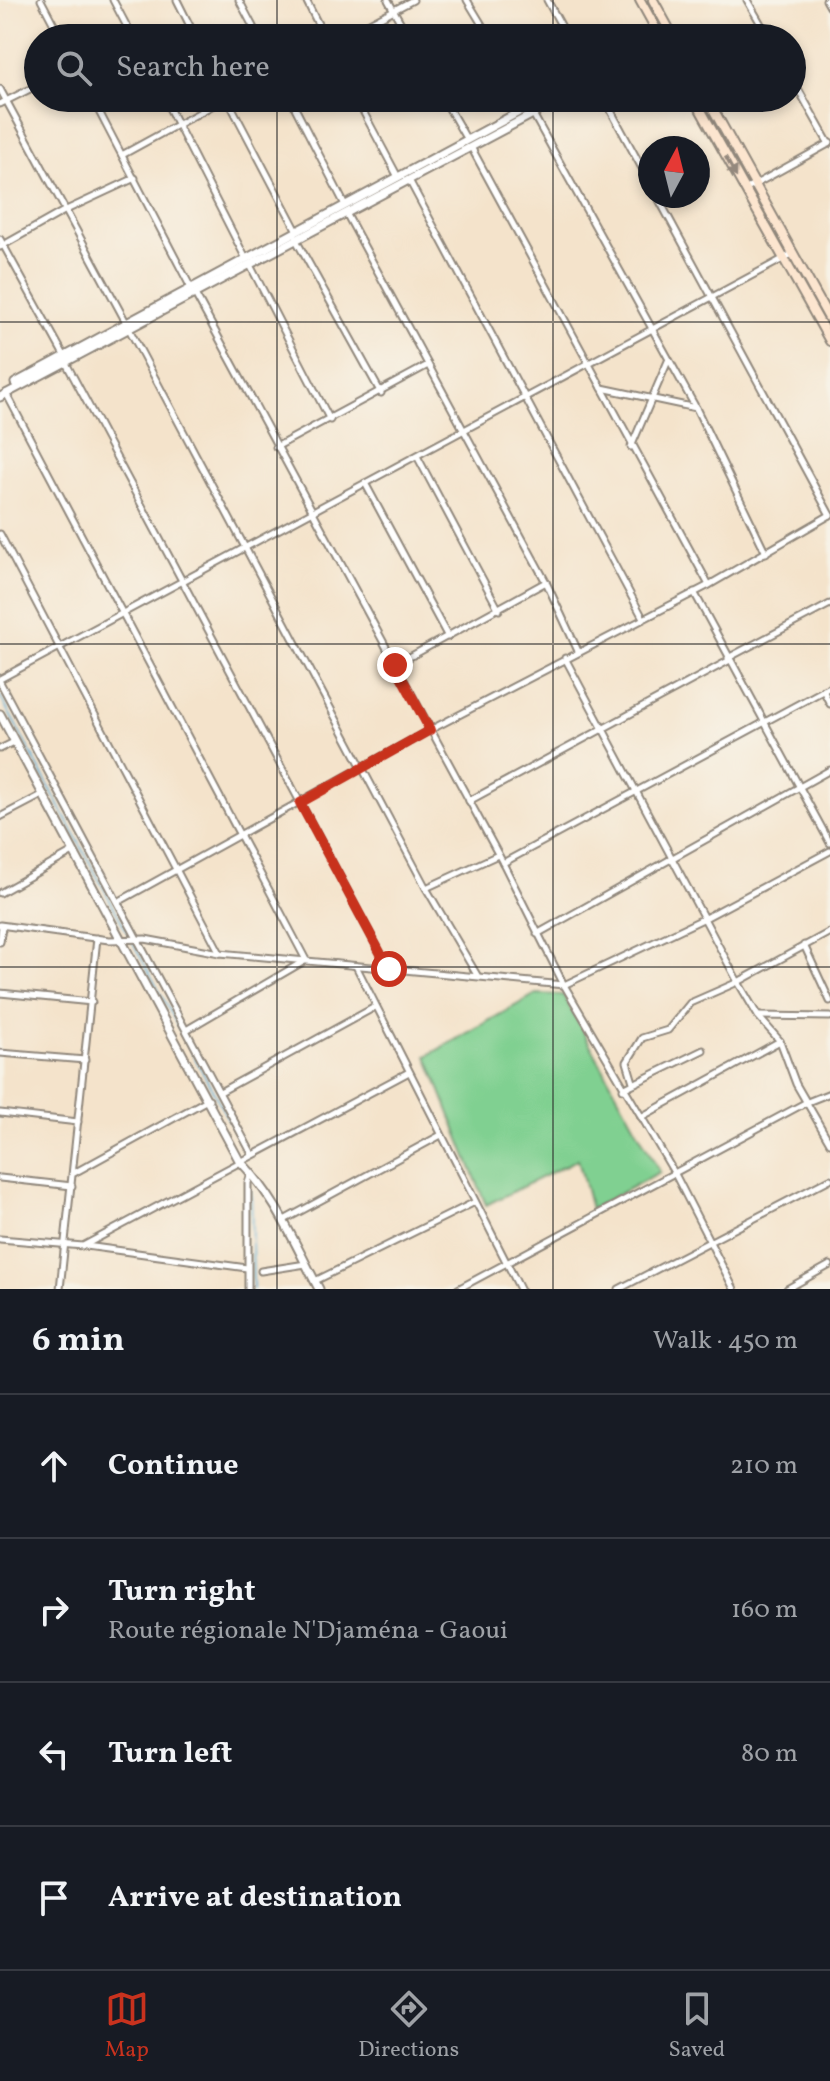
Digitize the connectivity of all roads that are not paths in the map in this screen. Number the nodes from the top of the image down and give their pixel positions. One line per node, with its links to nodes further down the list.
1 (41, 0): 16 (street)
2 (113, 0): 17 (street)
3 (177, 0): 18 (street)
4 (239, 0): 19 (street)
5 (306, 0): 20 (street)
6 (388, 0): 15 (street)
7 (413, 0): 15 (street)
8 (467, 0): 23 (street)
9 (547, 0): 24 (street)
10 (640, 0): 25 (main road)
11 (653, 0): 26 (main road)
12 (747, 0): 27 (street)
13 (826, 0): 14 (street)
14 (830, 7)
15 (394, 10): 21 (street); 22 (street)
16 (54, 24)
17 (126, 24)
18 (189, 24)
19 (252, 24)
20 (318, 24)
21 (368, 24)
22 (402, 24)
23 (482, 24)
24 (560, 24)
25 (652, 24)
26 (666, 24)
27 (761, 24)
28 (0, 89): 31 (street)
29 (24, 92): 31 (street)
30 (806, 102): 46 (street)
31 (3, 103): 56 (street)
32 (99, 112): 47 (street)
33 (171, 112): 44 (street)
34 (202, 112): 44 (street)
35 (234, 112): 57 (street)
36 (297, 112): 55 (street)
37 (363, 112): 49 (street)
38 (451, 112): 45 (street)
39 (527, 112): 45 (street)
40 (532, 112): 66 (street)
41 (612, 112): 48 (street)
42 (702, 112): 53 (main road, one-way to 53)
43 (715, 112): 52 (main road)
44 (178, 125): 47 (street); 61 (street)
45 (469, 143): 49 (street); 51 (street); 70 (street)
46 (830, 144): 52 (street)
47 (122, 155): 50 (street)
48 (638, 161)
49 (398, 177): 55 (street)
50 (135, 178): 56 (street); 62 (street)
51 (409, 180): 55 (street); 75 (street)
52 (754, 185): 53 (street); 59 (main road)
53 (744, 191): 60 (main road)
54 (664, 208): 63 (street)
55 (346, 209): 57 (street); 71 (street)
56 (64, 211): 58 (street); 65 (street)
57 (296, 236): 61 (street); 73 (street)
58 (1, 244): 68 (street)
59 (794, 253): 60 (street); 64 (main road)
60 (783, 259): 63 (street); 67 (main road)
61 (248, 262): 62 (street); 78 (street)
62 (193, 291): 65 (street); 80 (street)
63 (711, 295): 66 (street); 85 (street)
64 (830, 320)
65 (128, 326): 68 (street); 87 (street)
66 (651, 328): 69 (street); 70 (street)
67 (830, 341)
68 (65, 360): 74 (street); 89 (street)
69 (669, 360): 76 (street); 77 (street)
70 (589, 363): 72 (street); 75 (street)
71 (428, 365): 73 (street); 79 (street)
72 (601, 388): 76 (street); 81 (street)
73 (381, 393): 78 (street)
74 (2, 394): 95 (street)
75 (526, 398): 79 (street); 96 (street)
76 (650, 400): 77 (street); 81 (street)
77 (696, 408): 88 (street)
78 (330, 420): 80 (street)
79 (465, 431): 82 (street); 90 (street)
80 (276, 447): 84 (street)
81 (631, 447): 91 (street)
82 (417, 456): 83 (street); 94 (street)
83 (365, 483): 84 (street); 97 (street)
84 (312, 512): 87 (street); 102 (street)
85 (830, 515): 88 (street)
86 (0, 534): 98 (street)
87 (247, 546): 89 (street); 113 (street)
88 (766, 553): 91 (street)
89 (183, 581): 95 (street); 119 (street)
90 (546, 582): 94 (street); 99 (street)
91 (709, 585): 92 (street)
92 (694, 592): 96 (street); 101 (street)
93 (830, 604): 101 (street)
94 (499, 610): 97 (street)
95 (122, 614): 98 (street); 121 (street)
96 (643, 618): 99 (street)
97 (448, 637): 102 (street)
98 (60, 646): 103 (street); 128 (street)
99 (578, 651): 100 (street)
100 (565, 658): 109 (street); 110 (street)
101 (729, 659): 108 (street); 109 (street)
102 (395, 665): 110 (street)
103 (0, 680): 131 (street)
104 (830, 687): 105 (street)
105 (823, 690): 106 (street); 108 (street)
106 (830, 704)
107 (0, 714): 111 (street)
108 (764, 722): 115 (street); 116 (street)
109 (603, 726): 116 (street); 118 (street)
110 (430, 730): 113 (street); 118 (street)
111 (14, 742): 112 (street); 117 (street)
112 (0, 749)
113 (363, 768): 119 (street); 129 (street)
114 (830, 770): 115 (street)
115 (799, 787): 122 (street); 126 (street)
116 (638, 791): 126 (street); 127 (street)
117 (42, 795): 120 (street); 124 (street)
118 (469, 801): 125 (street)
119 (300, 803): 121 (street); 144 (street)
120 (0, 817)
121 (240, 836): 128 (street); 142 (street)
122 (830, 843)
123 (830, 851): 132 (street)
124 (73, 852): 130 (street); 138 (street)
125 (498, 855): 127 (street); 129 (street)
126 (669, 857): 132 (street); 135 (street)
127 (503, 863): 135 (street)
128 (177, 870): 131 (street); 141 (street)
129 (426, 888): 145 (street)
130 (0, 893)
131 (118, 902): 137 (street)
132 (705, 918): 146 (street); 147 (street)
133 (1, 926): 136 (street); 139 (street)
134 (830, 932): 140 (street)
135 (537, 934): 147 (street)
136 (97, 938): 138 (street); 150 (street)
137 (137, 939): 138 (street); 141 (street); 154 (street)
138 (123, 941): 164 (street)
139 (0, 942)
140 (804, 945): 146 (street); 149 (street)
141 (220, 953): 142 (street)
142 (306, 960): 143 (street); 154 (street)
143 (355, 965): 144 (street); 151 (street)
144 (389, 969): 145 (street)
145 (477, 975): 147 (street)
146 (738, 982): 152 (street); 160 (street)
147 (564, 985): 161 (street)
148 (0, 993): 150 (street)
149 (830, 1001)
150 (92, 1002): 158 (street)
151 (375, 1007): 159 (street); 162 (street)
152 (758, 1016): 153 (street); 155 (street)
153 (830, 1017)
154 (188, 1029): 162 (street)
155 (780, 1041): 165 (street); 167 (street)
156 (703, 1050): 160 (street)
157 (0, 1053): 158 (street)
158 (85, 1060): 168 (street)
159 (409, 1072): 169 (street); 171 (street)
160 (633, 1082): 161 (street)
161 (623, 1089): 167 (street)
162 (220, 1092): 171 (street)
163 (830, 1093): 165 (street)
164 (209, 1099): 172 (street); 174 (street)
165 (805, 1103): 170 (street); 175 (street)
166 (0, 1113): 168 (street)
167 (641, 1117): 175 (street)
168 (79, 1122): 174 (street)
169 (441, 1135): 179 (street); 180 (street)
170 (830, 1143)
171 (252, 1154): 172 (street)
172 (239, 1160): 173 (street); 184 (street)
173 (251, 1172): 180 (street); 188 (street)
174 (73, 1173): 178 (street)
175 (675, 1174): 182 (street); 185 (street)
176 (0, 1178): 178 (street)
177 (830, 1179): 182 (street)
178 (72, 1186): 183 (street)
179 (475, 1202): 185 (street); 190 (street)
180 (286, 1219): 186 (street)
181 (0, 1239): 183 (street)
182 (710, 1241): 195 (street); 196 (street)
183 (65, 1246): 184 (street); 191 (street)
184 (83, 1246): 188 (street)
185 (507, 1263): 193 (street); 194 (street)
186 (306, 1264): 189 (street); 190 (street)
187 (830, 1265): 197 (street)
188 (247, 1268): 192 (street)
189 (261, 1271)
190 (317, 1285)
191 (60, 1289)
192 (248, 1289)
193 (458, 1289)
194 (520, 1289)
195 (619, 1289)
196 (734, 1289)
197 (787, 1289)

